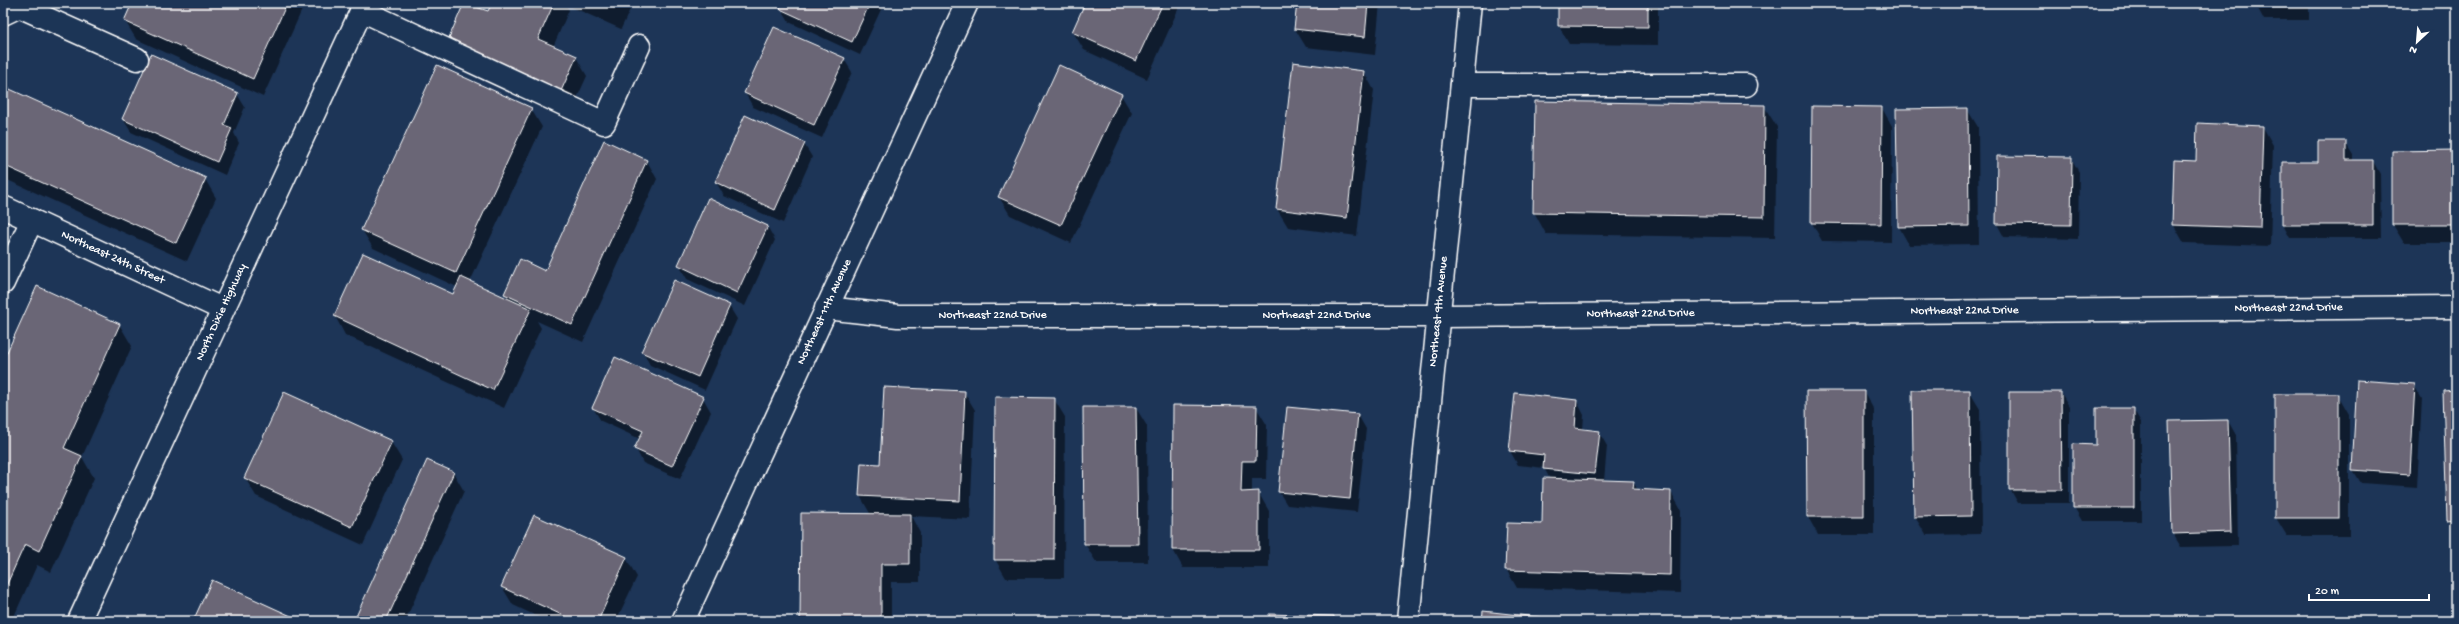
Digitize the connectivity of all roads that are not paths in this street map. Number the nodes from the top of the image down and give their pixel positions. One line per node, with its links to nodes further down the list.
1 (967, 3): 12 (street, Northeast 11th Avenue)
2 (1470, 3): 7 (street, Northeast 9th Avenue)
3 (363, 7): 5 (street); 14 (street, North Dixie Highway)
4 (16, 8): 6 (street)
5 (639, 46)
6 (137, 59)
7 (1462, 85): 8 (street); 15 (street, Northeast 9th Avenue)
8 (1746, 85)
9 (3, 206): 10 (street, Northeast 24th Street)
10 (32, 220): 11 (street); 14 (street, Northeast 24th Street)
11 (3, 283)
12 (826, 308): 15 (street, Northeast 22nd Drive); 17 (street, Northeast 11th Avenue)
13 (2456, 308): 15 (street, Northeast 22nd Drive)
14 (222, 309): 16 (street, North Dixie Highway)
15 (1440, 316): 18 (street, Northeast 9th Avenue)
16 (79, 621)
17 (682, 621)
18 (1408, 621)

